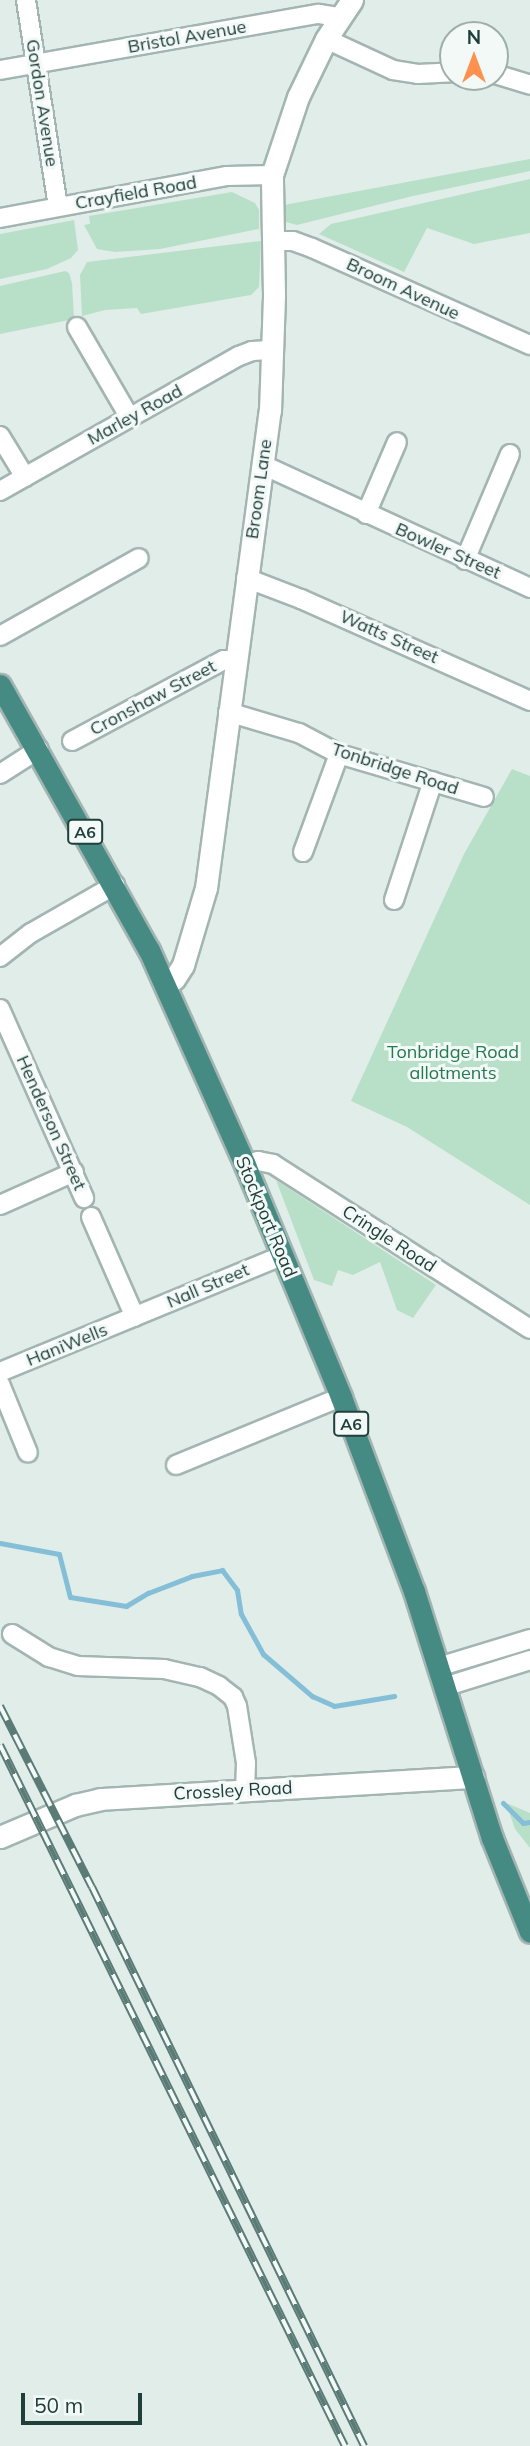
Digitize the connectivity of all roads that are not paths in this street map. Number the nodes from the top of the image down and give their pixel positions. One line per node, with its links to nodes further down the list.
1 (26, 0): 5 (street, Gordon Avenue)
2 (352, 0): 3 (main road, Broom Lane)
3 (338, 17): 4 (main road, Broom Lane); 5 (street, Bristol Avenue)
4 (326, 38): 7 (street); 10 (main road, Broom Lane)
5 (36, 64): 6 (street, Bristol Avenue); 11 (street, Gordon Avenue)
6 (0, 70)
7 (439, 73)
8 (509, 78): 9 (street)
9 (530, 85)
10 (272, 175): 11 (street, Crayfield Road); 13 (main road, Broom Lane)
11 (58, 207): 12 (street, Crayfield Road)
12 (0, 218)
13 (274, 246): 15 (street, Broom Avenue); 16 (main road, Broom Lane)
14 (77, 327): 17 (street)
15 (530, 345)
16 (274, 350): 17 (street, Marley Road); 21 (main road, Broom Lane)
17 (130, 418): 22 (street, Marley Road)
18 (0, 436): 22 (street)
19 (397, 442): 24 (street)
20 (509, 454): 26 (street)
21 (263, 465): 24 (street, Bowler Street); 27 (main road, Broom Lane)
22 (25, 477): 23 (street, Marley Road)
23 (0, 491)
24 (366, 514): 26 (street, Bowler Street)
25 (139, 558): 29 (street)
26 (465, 559): 28 (street, Bowler Street)
27 (246, 578): 30 (main road, Broom Lane); 32 (street, Watts Street)
28 (530, 587)
29 (0, 636)
30 (235, 661): 33 (main road, Broom Lane); 34 (street, Cronshaw Street)
31 (0, 685): 35 (highway, Stockport Road / A6)
32 (530, 701)
33 (228, 712): 36 (street, Tonbridge Road); 44 (main road, Broom Lane)
34 (72, 741)
35 (39, 750): 37 (street); 41 (highway, Stockport Road / A6)
36 (340, 754): 38 (street, Tonbridge Road); 40 (street)
37 (0, 774)
38 (433, 781): 39 (street, Tonbridge Road); 42 (street)
39 (484, 797)
40 (303, 852)
41 (115, 885): 43 (street); 44 (highway, Stockport Road / A6)
42 (394, 900)
43 (0, 957)
44 (166, 983): 46 (highway, Stockport Road / A6)
45 (0, 1009): 47 (street, Henderson Street)
46 (245, 1165): 51 (highway, Stockport Road / A6); 53 (street, Cringle Road)
47 (74, 1172): 48 (street, Henderson Street); 49 (street)
48 (84, 1198)
49 (0, 1205)
50 (91, 1217): 52 (street)
51 (281, 1256): 52 (street, Nall Street); 56 (highway, Stockport Road / A6)
52 (135, 1317): 54 (street, HaniWells)
53 (530, 1329)
54 (0, 1373)
55 (0, 1384): 57 (street)
56 (341, 1397): 58 (street); 62 (highway, Stockport Road / A6)
57 (28, 1453)
58 (176, 1465)
59 (12, 1634): 64 (street)
60 (530, 1639): 62 (street)
61 (530, 1660): 62 (street)
62 (441, 1677): 63 (highway, Stockport Road / A6)
63 (473, 1777): 64 (main road, Crossley Road); 66 (highway, A6)
64 (245, 1791): 65 (main road, Crossley Road)
65 (0, 1837)
66 (530, 1932)

